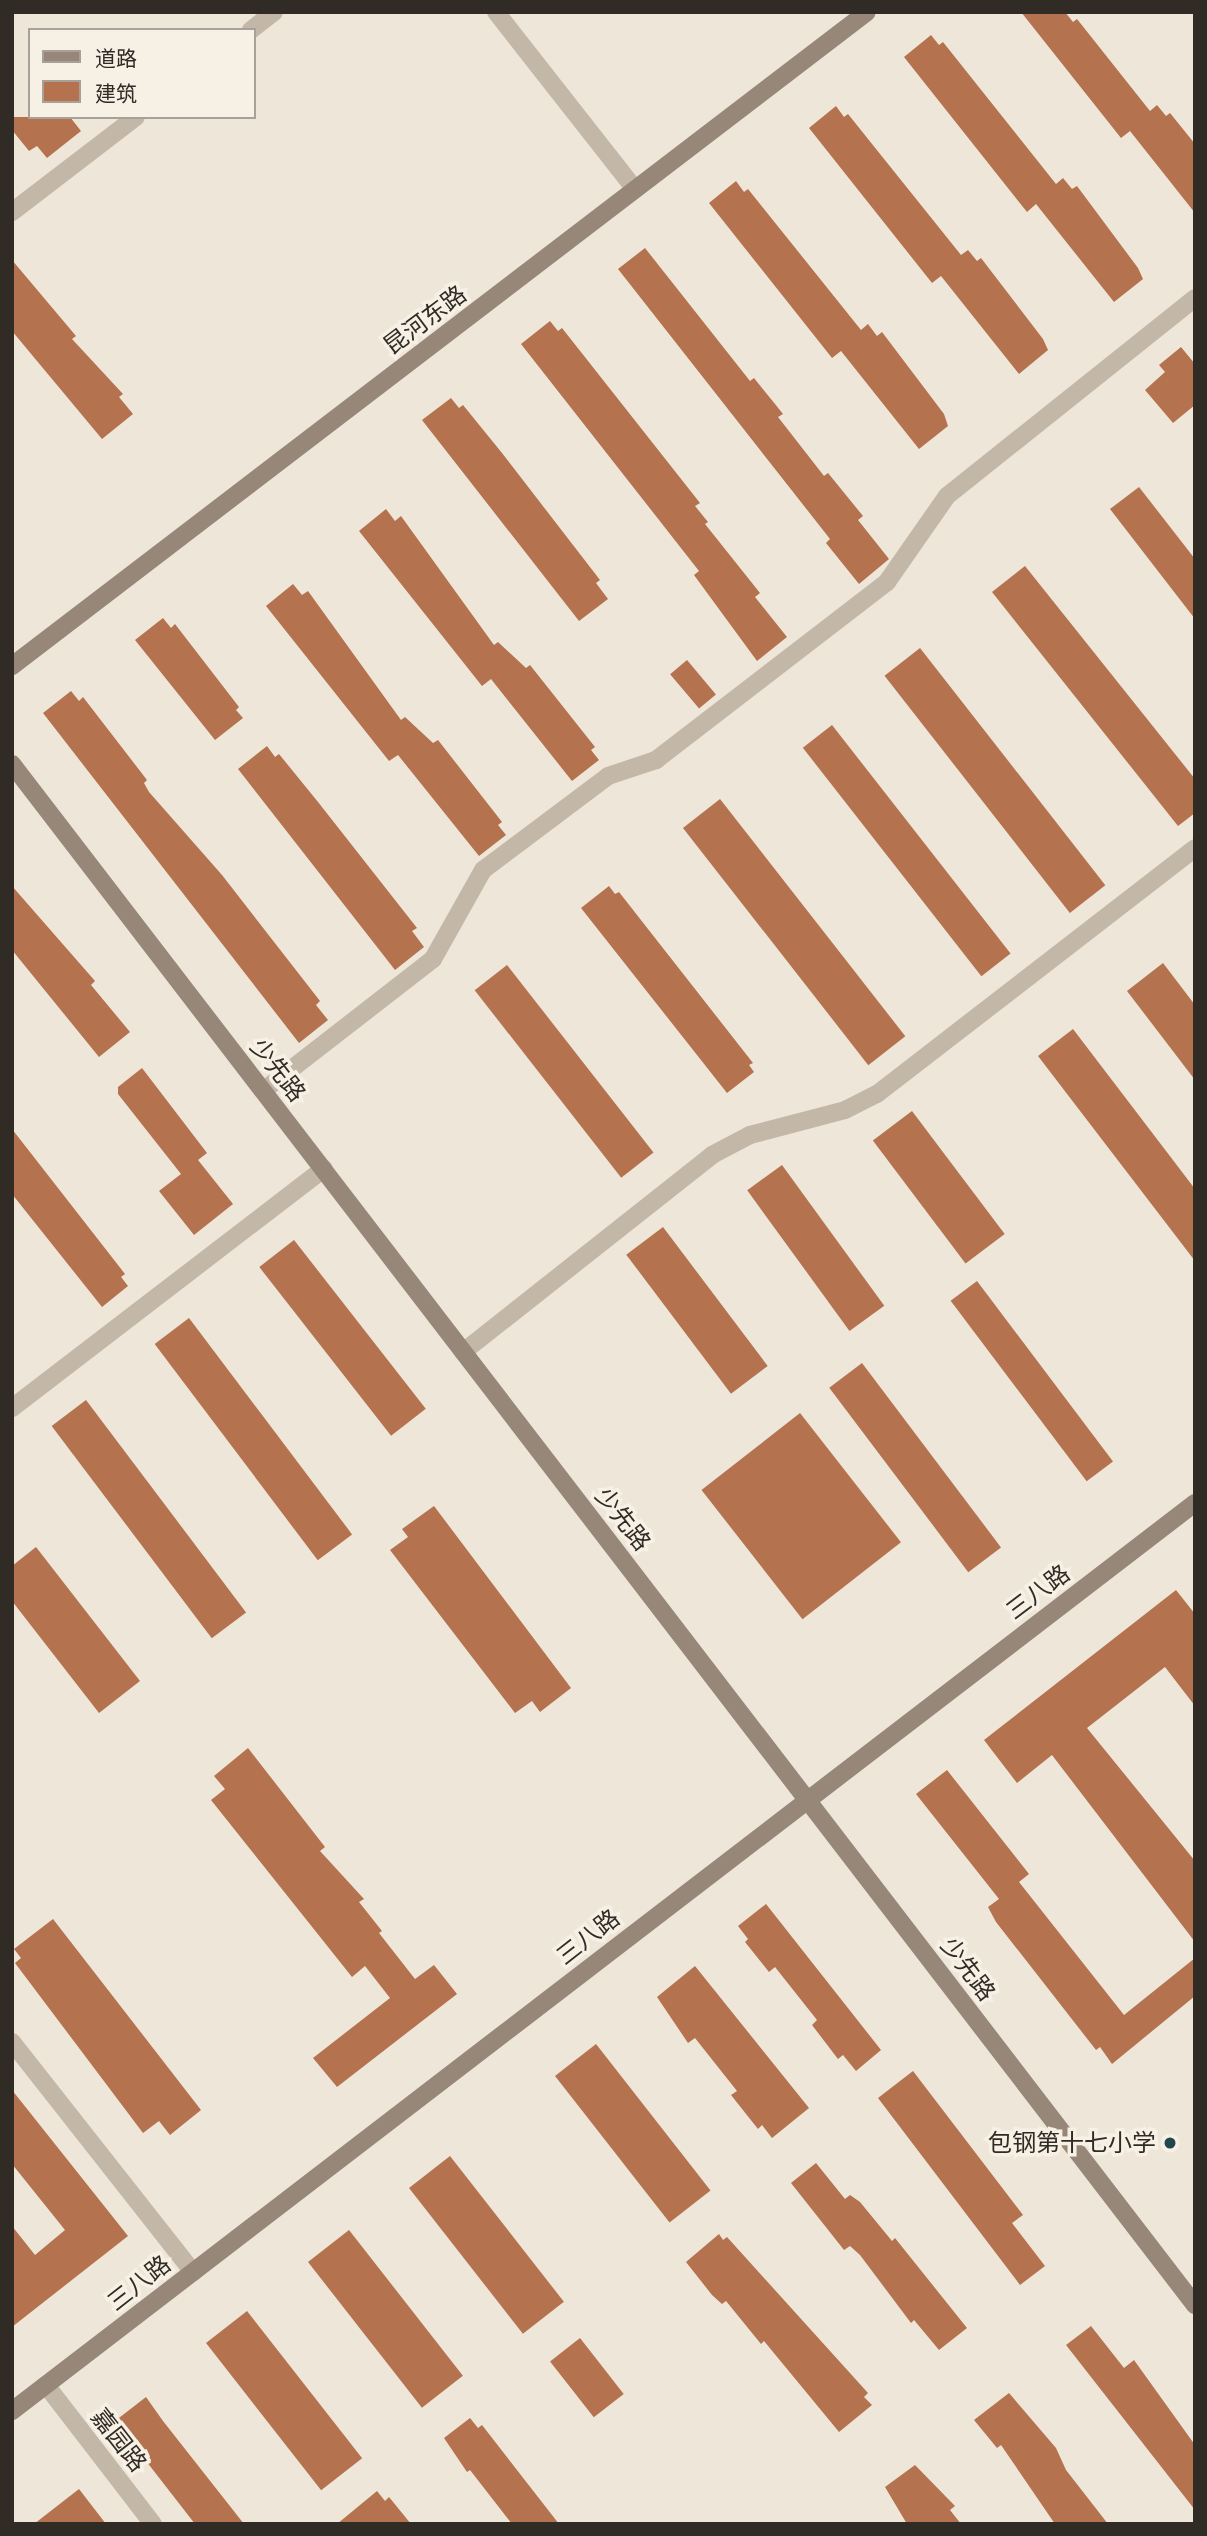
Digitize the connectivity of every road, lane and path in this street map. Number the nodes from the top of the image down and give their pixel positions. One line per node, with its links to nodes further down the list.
1 (274, 12): 4 (street)
2 (496, 12): 6 (street)
3 (867, 12): 6 (main road, 昆河东路)
4 (254, 28)
5 (133, 119): 7 (street)
6 (635, 189): 9 (main road, 昆河东路)
7 (12, 212)
8 (1195, 298): 12 (street)
9 (12, 666)
10 (12, 764): 12 (main road, 少先路)
11 (1195, 848): 14 (street)
12 (263, 1091): 13 (main road, 少先路)
13 (324, 1170): 14 (main road, 少先路); 15 (street)
14 (463, 1352): 17 (main road, 少先路)
15 (12, 1408)
16 (1195, 1503): 17 (main road, 三八路)
17 (807, 1800): 19 (main road, 三八路); 20 (main road, 少先路)
18 (12, 2042): 19 (street)
19 (193, 2272): 21 (main road, 三八路)
20 (1195, 2305)
21 (46, 2385): 22 (main road, 三八路); 23 (street, 嘉园路)
22 (12, 2412)
23 (153, 2524)

